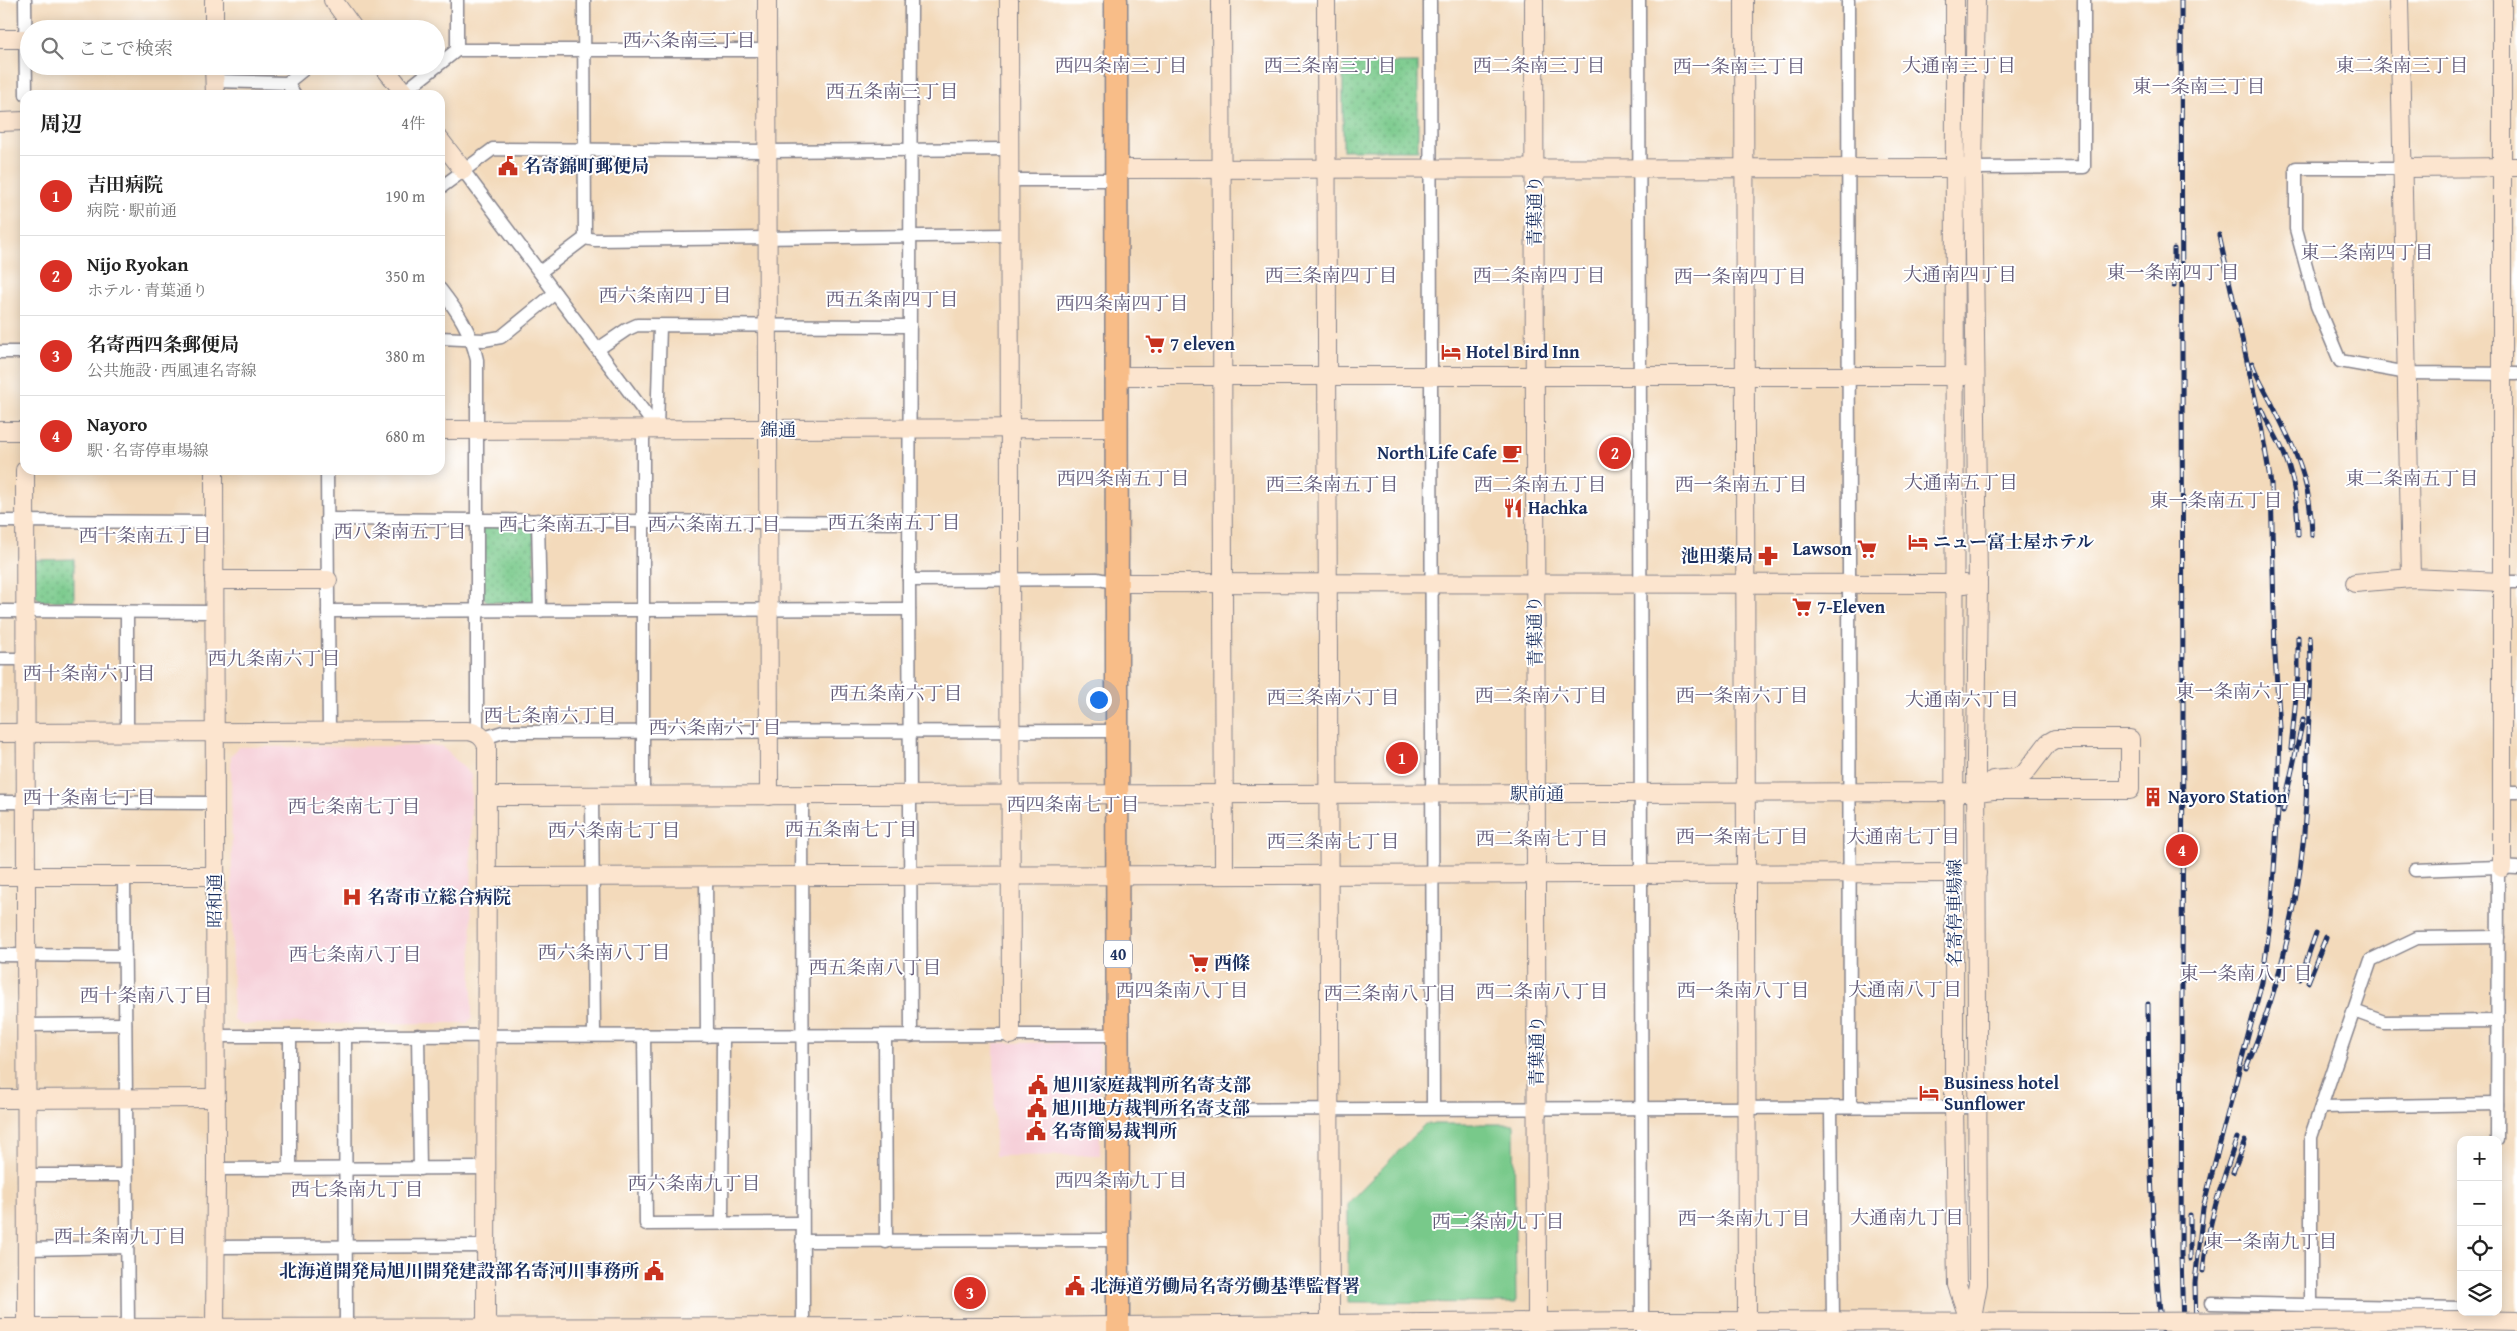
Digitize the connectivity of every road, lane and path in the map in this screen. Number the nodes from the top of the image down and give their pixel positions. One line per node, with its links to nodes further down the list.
1 (26, 0): 22 (street)
2 (214, 0): 23 (street)
3 (333, 0): 24 (street)
4 (457, 0): 27 (street)
5 (584, 0): 28 (street)
6 (767, 0): 29 (street)
7 (911, 0): 44 (street)
8 (1009, 0): 45 (street)
9 (1116, 0): 60 (highway, 40)
10 (1221, 0): 58 (street)
11 (1326, 0): 52 (street)
12 (1430, 0): 48 (street)
13 (1534, 0): 49 (street, 青葉通り)
14 (1639, 0): 50 (street)
15 (1744, 0): 53 (street)
16 (1848, 0): 54 (street)
17 (1955, 0): 55 (street, 名寄停車場線)
18 (1976, 0): 56 (street, 名寄停車場線)
19 (2084, 0): 56 (street)
20 (2399, 0): 57 (street)
21 (2502, 0): 51 (street)
22 (27, 20)
23 (214, 20)
24 (347, 20)
25 (20, 37): 26 (street)
26 (0, 39)
27 (457, 50): 28 (street); 30 (street)
28 (584, 50): 29 (street); 46 (street)
29 (768, 50): 47 (street)
30 (445, 60)
31 (26, 75): 37 (street)
32 (297, 75): 36 (street)
33 (390, 75): 39 (street)
34 (427, 75): 40 (street)
35 (214, 81): 36 (street)
36 (287, 83): 38 (street)
37 (26, 90)
38 (292, 90)
39 (402, 90)
40 (410, 90)
41 (20, 121): 42 (street)
42 (0, 122)
43 (445, 147): 59 (street)
44 (910, 149): 45 (street); 47 (street); 65 (street)
45 (1009, 149): 61 (street)
46 (583, 150): 47 (street); 59 (street); 64 (street)
47 (767, 151): 66 (street)
48 (1430, 167): 49 (street); 52 (street); 88 (street)
49 (1535, 167): 50 (street); 83 (street, 青葉通り)
50 (1640, 167): 53 (street); 84 (street)
51 (2510, 167): 57 (street); 79 (street)
52 (1326, 168): 58 (street); 87 (street)
53 (1744, 168): 54 (street); 85 (street)
54 (1848, 168): 55 (street); 89 (street)
55 (1955, 168): 56 (street); 86 (street, 名寄停車場線)
56 (1973, 168): 80 (street, 名寄停車場線)
57 (2404, 168): 78 (street); 78 (street)
58 (1222, 169): 60 (street); 82 (street)
59 (462, 170): 62 (street); 67 (street)
60 (1116, 175): 61 (street); 81 (highway, 40)
61 (1010, 180): 63 (street)
62 (445, 184)
63 (1009, 235): 65 (street); 96 (street)
64 (584, 238): 66 (street); 67 (street)
65 (910, 238): 66 (street); 71 (street)
66 (768, 240): 72 (street)
67 (540, 272): 68 (street)
68 (555, 293): 74 (street); 75 (street)
69 (445, 296): 74 (street)
70 (660, 326): 72 (street); 75 (street); 91 (street)
71 (910, 326): 72 (street); 92 (street)
72 (768, 327): 95 (street)
73 (445, 338): 74 (street)
74 (472, 338): 94 (street)
75 (598, 349): 91 (street)
76 (0, 352): 77 (street)
77 (20, 352)
78 (2408, 373): 79 (street); 111 (street)
79 (2510, 374): 116 (street)
80 (1976, 375): 86 (street); 119 (street, 名寄停車場線)
81 (1116, 376): 82 (street); 90 (highway, 40)
82 (1222, 376): 87 (street); 118 (street)
83 (1536, 376): 84 (street); 88 (street); 123 (street, 青葉通り)
84 (1639, 376): 85 (street); 124 (street)
85 (1744, 376): 89 (street); 125 (street)
86 (1956, 376): 89 (street); 127 (street, 名寄停車場線)
87 (1326, 377): 88 (street); 121 (street)
88 (1430, 377): 122 (street)
89 (1849, 377): 126 (street)
90 (1116, 428): 96 (street, 錦通); 117 (highway, 40)
91 (650, 429): 94 (street, 錦通); 95 (street, 錦通); 107 (street)
92 (909, 429): 95 (street, 錦通); 96 (street, 錦通); 110 (street)
93 (445, 430): 94 (street, 錦通)
94 (476, 430): 103 (street)
95 (767, 430): 109 (street)
96 (1010, 430): 112 (street)
97 (0, 431): 98 (street)
98 (20, 431)
99 (25, 475): 106 (street)
100 (214, 475): 108 (street, 昭和通)
101 (327, 475): 102 (street)
102 (327, 519): 103 (street); 114 (street)
103 (476, 520): 104 (street); 129 (street)
104 (538, 520): 107 (street); 133 (street)
105 (0, 521): 106 (street)
106 (25, 521): 108 (street); 131 (street)
107 (643, 521): 109 (street); 134 (street)
108 (214, 522): 113 (street, 昭和通)
109 (767, 522): 110 (street); 135 (street)
110 (909, 523): 115 (street)
111 (2411, 578): 116 (street); 120 (street)
112 (1010, 579): 115 (street); 117 (street); 141 (street)
113 (214, 580): 114 (street); 137 (street, 昭和通)
114 (328, 580): 132 (street)
115 (909, 580): 128 (street)
116 (2510, 582): 153 (street)
117 (1117, 583): 118 (street); 143 (highway, 40)
118 (1223, 583): 121 (street); 160 (street)
119 (1978, 583): 127 (street); 152 (street, 名寄停車場線)
120 (2355, 583)
121 (1328, 584): 122 (street); 161 (street)
122 (1431, 584): 123 (street); 156 (street)
123 (1534, 584): 124 (street); 157 (street, 青葉通り)
124 (1640, 584): 125 (street); 158 (street)
125 (1745, 584): 126 (street); 154 (street)
126 (1849, 584): 127 (street); 155 (street)
127 (1956, 584): 151 (street, 名寄停車場線)
128 (909, 609): 135 (street); 142 (street)
129 (476, 610): 132 (street); 133 (street); 150 (street)
130 (0, 611): 131 (street)
131 (26, 611): 136 (street); 139 (street)
132 (328, 611): 145 (street)
133 (540, 611): 134 (street)
134 (643, 611): 135 (street); 146 (street)
135 (768, 611): 140 (street)
136 (127, 612): 137 (street); 144 (street)
137 (214, 612): 149 (street, 昭和通)
138 (0, 659): 139 (street)
139 (26, 659): 148 (street)
140 (768, 730): 142 (street); 146 (street); 165 (street)
141 (1010, 730): 142 (street); 143 (street); 168 (street)
142 (910, 731): 167 (street)
143 (1117, 731): 159 (highway, 40)
144 (127, 732): 148 (street); 149 (street)
145 (329, 732): 149 (street); 150 (street)
146 (643, 732): 150 (street); 164 (street)
147 (0, 733): 148 (street)
148 (26, 733): 170 (street)
149 (214, 734): 171 (street, 昭和通)
150 (481, 735): 162 (street)
151 (1955, 792): 152 (street); 155 (street, 駅前通); 175 (street, 名寄停車場線)
152 (1977, 792): 152 (street); 179 (street, 名寄停車場線)
153 (2510, 792): 172 (street)
154 (1745, 793): 155 (street, 駅前通); 158 (street, 駅前通); 177 (street)
155 (1850, 793): 178 (street)
156 (1431, 794): 157 (street, 駅前通); 161 (street, 駅前通); 182 (street)
157 (1536, 794): 158 (street, 駅前通); 174 (street, 青葉通り)
158 (1640, 794): 176 (street)
159 (1118, 795): 160 (street, 駅前通); 168 (street, 駅前通); 185 (highway, 40)
160 (1223, 795): 161 (street, 駅前通); 180 (street)
161 (1329, 795): 181 (street)
162 (488, 796): 163 (street, 駅前通); 193 (street)
163 (592, 796): 164 (street, 駅前通); 190 (street)
164 (643, 796): 165 (street, 駅前通)
165 (769, 796): 166 (street, 駅前通)
166 (802, 796): 167 (street, 駅前通); 192 (street)
167 (911, 796): 168 (street, 駅前通); 183 (street)
168 (1010, 796): 184 (street)
169 (0, 802): 170 (street)
170 (26, 802): 171 (street); 187 (street)
171 (215, 803): 189 (street, 昭和通)
172 (2505, 868): 173 (street); 194 (street)
173 (2415, 870)
174 (1537, 872): 176 (street); 182 (street); 228 (street, 青葉通り)
175 (1956, 872): 178 (street); 179 (street); 223 (street, 名寄停車場線)
176 (1640, 873): 177 (street); 229 (street)
177 (1746, 873): 178 (street); 230 (street)
178 (1850, 873): 222 (street)
179 (1977, 873): 224 (street, 名寄停車場線)
180 (1224, 874): 181 (street); 185 (street)
181 (1329, 874): 182 (street); 226 (street)
182 (1431, 874): 227 (street)
183 (911, 875): 184 (street); 192 (street); 215 (street)
184 (1011, 875): 185 (street); 207 (street)
185 (1118, 875): 208 (highway, 40)
186 (0, 876): 187 (street)
187 (26, 876): 188 (street); 196 (street)
188 (124, 876): 189 (street); 197 (street)
189 (215, 876): 209 (street, 昭和通)
190 (593, 876): 191 (street); 193 (street); 205 (street)
191 (706, 876): 192 (street); 211 (street)
192 (802, 876): 213 (street)
193 (488, 877): 204 (street)
194 (2498, 937): 198 (street); 199 (street)
195 (0, 955): 196 (street)
196 (26, 955): 197 (street); 201 (street)
197 (125, 956): 200 (street)
198 (2354, 1011): 199 (street); 225 (street)
199 (2498, 1021): 220 (street)
200 (126, 1024): 201 (street); 219 (street)
201 (26, 1025): 218 (street)
202 (418, 1034): 203 (street); 204 (street); 237 (street)
203 (345, 1035): 210 (street); 236 (street)
204 (489, 1035): 205 (street); 234 (street)
205 (594, 1035): 206 (street)
206 (644, 1035): 211 (street); 240 (street)
207 (1011, 1035): 208 (street); 215 (street)
208 (1117, 1035): 231 (highway, 40)
209 (215, 1036): 210 (street); 216 (street, 昭和通)
210 (290, 1036): 233 (street)
211 (707, 1036): 212 (street)
212 (723, 1036): 213 (street); 240 (street)
213 (802, 1036): 214 (street); 241 (street)
214 (885, 1036): 215 (street); 244 (street)
215 (911, 1036)
216 (216, 1098): 219 (street); 235 (street, 昭和通)
217 (0, 1099): 218 (street)
218 (26, 1099): 219 (street); 238 (street)
219 (126, 1099): 239 (street)
220 (2497, 1104): 225 (street); 232 (street)
221 (1832, 1107): 222 (street); 230 (street); 257 (street)
222 (1850, 1107): 223 (street)
223 (1954, 1107): 224 (street); 268 (street, 名寄停車場線)
224 (1978, 1107): 268 (street, 名寄停車場線)
225 (2321, 1107): 251 (street)
226 (1328, 1108): 227 (street); 231 (street); 267 (street)
227 (1433, 1108): 228 (street)
228 (1538, 1108): 229 (street); 258 (street, 青葉通り)
229 (1640, 1108): 230 (street); 259 (street)
230 (1746, 1108): 260 (street)
231 (1118, 1110): 242 (highway, 40)
232 (2497, 1136)
233 (290, 1168): 235 (street); 236 (street)
234 (488, 1168): 237 (street); 246 (street)
235 (216, 1169): 248 (street, 昭和通)
236 (346, 1169): 237 (street); 245 (street)
237 (420, 1169)
238 (27, 1175): 239 (street); 249 (street)
239 (126, 1175): 247 (street)
240 (722, 1223): 241 (street)
241 (802, 1223): 243 (street)
242 (1118, 1240): 244 (street); 271 (highway, 40)
243 (802, 1241): 244 (street); 265 (street)
244 (886, 1242)
245 (346, 1246): 246 (street); 248 (street); 263 (street)
246 (488, 1246): 264 (street)
247 (127, 1247): 249 (street); 262 (street)
248 (216, 1247): 273 (street, 昭和通)
249 (27, 1249): 270 (street)
250 (2210, 1303): 251 (street)
251 (2311, 1305): 252 (street)
252 (2457, 1314)
253 (2457, 1314): 268 (street, bridge)
254 (2471, 1316): 256 (street)
255 (2517, 1321): 256 (street)
256 (2494, 1322)
257 (1830, 1325): 260 (street); 261 (street)
258 (1538, 1326): 259 (street); 267 (street)
259 (1642, 1326): 260 (street)
260 (1747, 1326)
261 (1910, 1326): 268 (street)
262 (128, 1327): 272 (street); 273 (street)
263 (346, 1327): 273 (street); 274 (street)
264 (486, 1327): 274 (street); 275 (street)
265 (803, 1327): 275 (street); 276 (street)
266 (1227, 1327): 267 (street); 271 (street)
267 (1330, 1327)
268 (1972, 1327)
269 (0, 1328): 270 (street)
270 (27, 1328): 272 (street)
271 (1118, 1328): 277 (street)
272 (87, 1329)
273 (214, 1329)
274 (420, 1329)
275 (626, 1329)
276 (821, 1329): 277 (street)
277 (1010, 1329)

